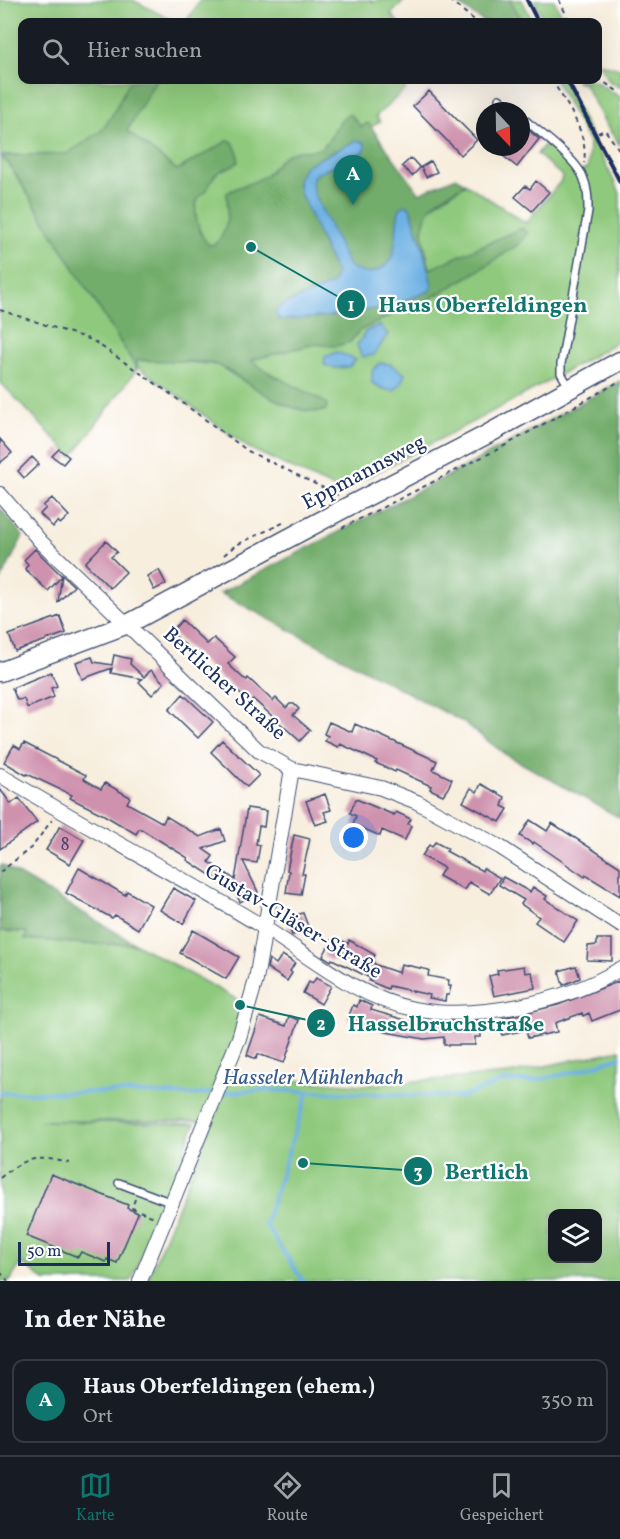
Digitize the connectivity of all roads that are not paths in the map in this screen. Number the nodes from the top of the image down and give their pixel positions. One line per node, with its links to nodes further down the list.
1 (499, 99): 2 (lane)
2 (503, 102)
3 (530, 125): 5 (lane)
4 (620, 361): 5 (street, Eppmannsweg)
5 (570, 390): 7 (street, Eppmannsweg)
6 (0, 494): 7 (street, Bertlicher Straße)
7 (128, 624): 8 (street, Eppmannsweg); 9 (street, Bertlicher Straße)
8 (0, 672)
9 (292, 769): 11 (street, Bertlicher Straße); 12 (street)
10 (0, 775): 12 (street, Gustav-Gläser-Straße)
11 (620, 925)
12 (264, 928): 13 (street, Gustav-Gläser-Straße); 15 (street)
13 (620, 969)
14 (119, 1183): 15 (lane)
15 (172, 1203): 16 (street)
16 (140, 1281)

